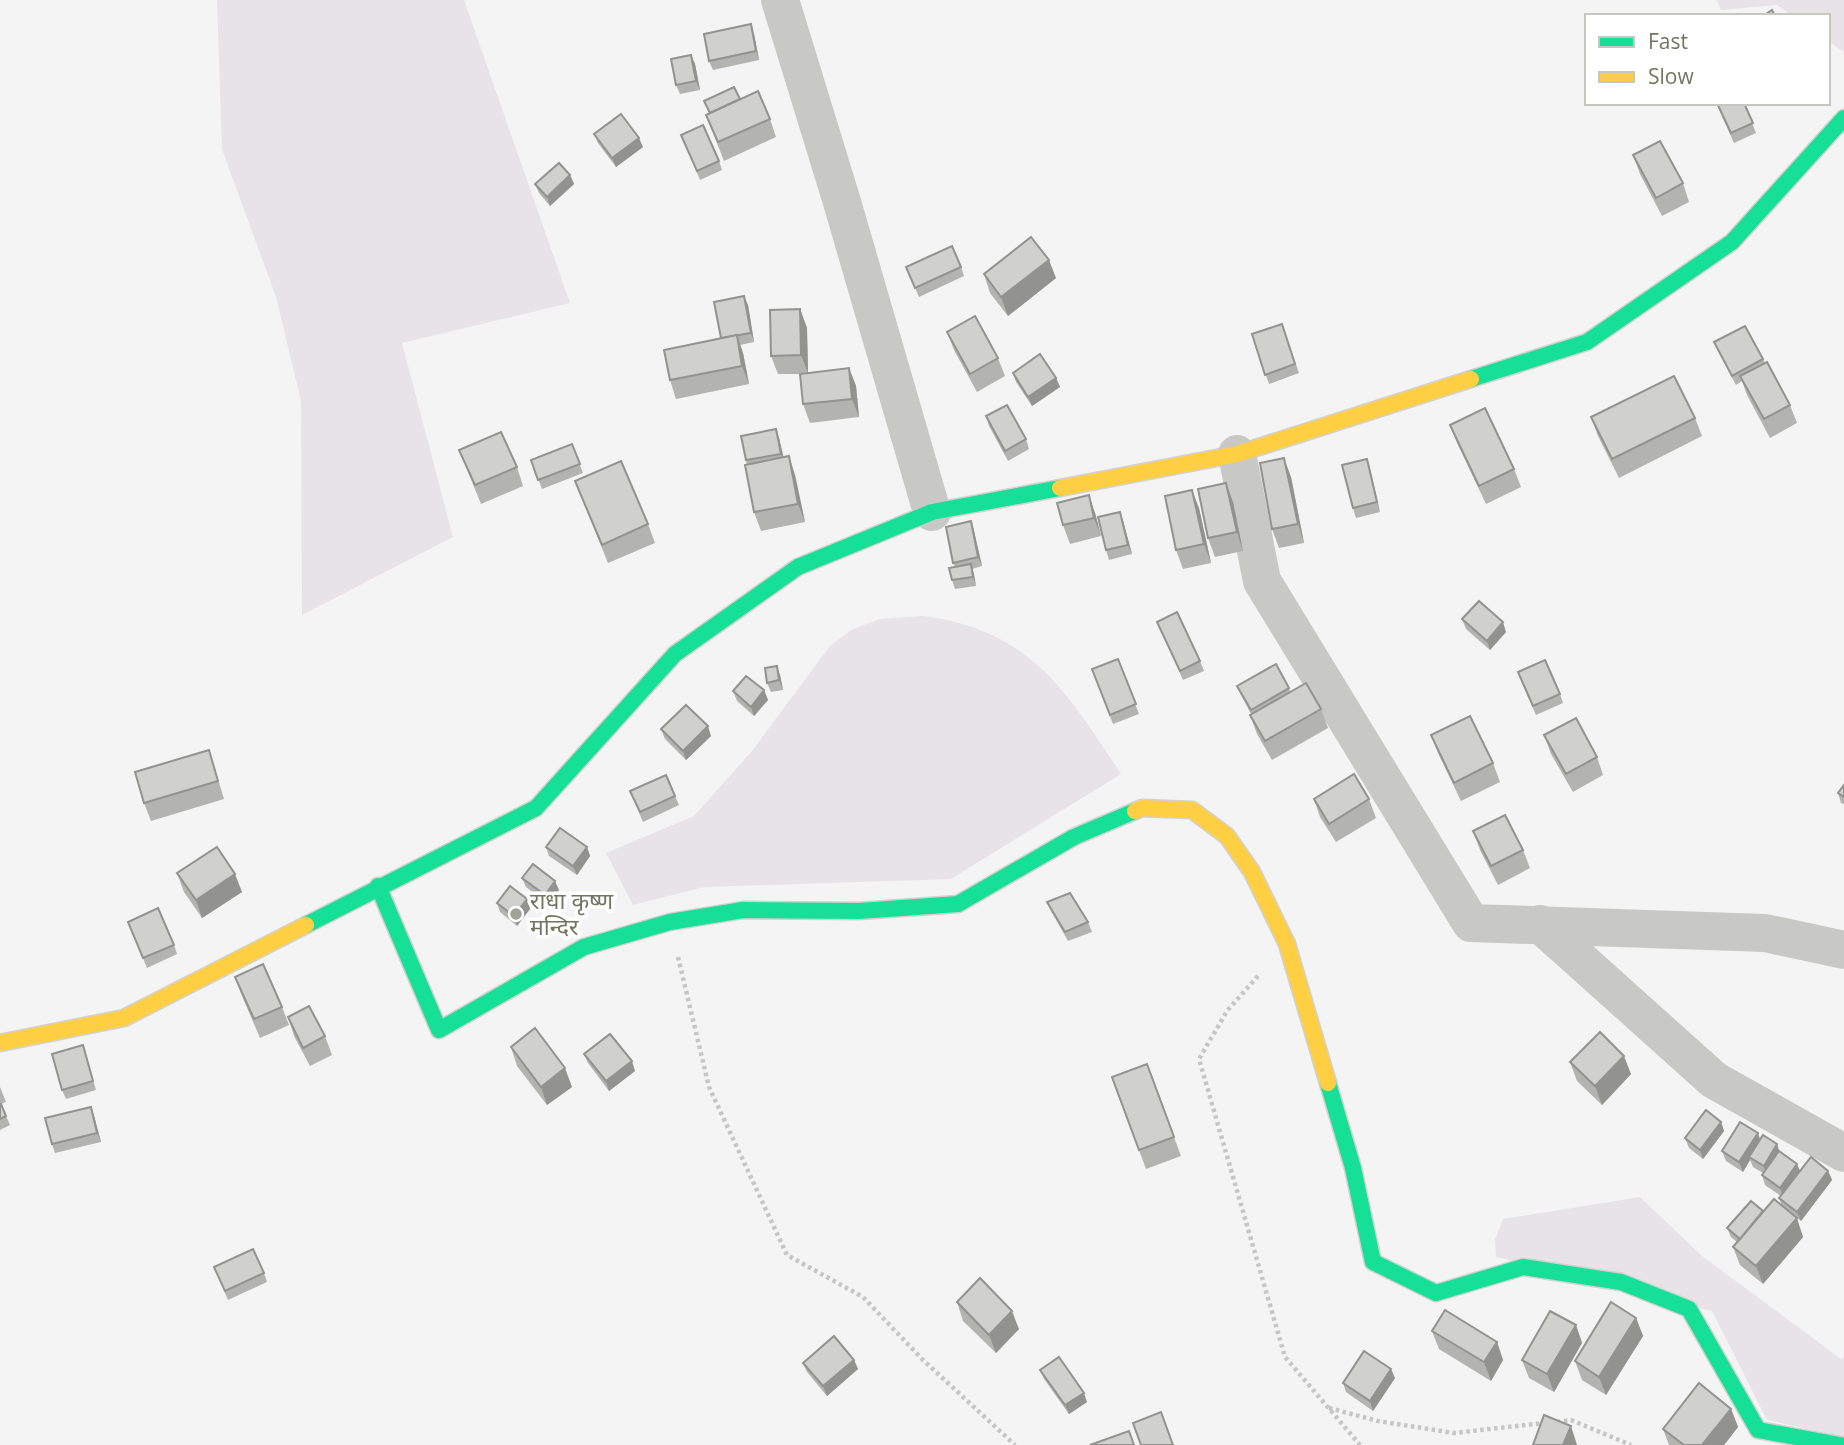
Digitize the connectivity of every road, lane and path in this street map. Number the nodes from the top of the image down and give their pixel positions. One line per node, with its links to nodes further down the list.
1 (780, 0): 4 (street)
2 (1844, 118): 3 (street)
3 (1237, 454): 4 (street); 7 (street)
4 (932, 512): 5 (street)
5 (378, 886): 6 (street); 10 (street)
6 (670, 922): 8 (street); 13 (path)
7 (1540, 924): 9 (street); 11 (street)
8 (1287, 944): 12 (path); 16 (street)
9 (1844, 950)
10 (0, 1043)
11 (1844, 1153)
12 (1328, 1408): 14 (path); 15 (path)
13 (1015, 1445)
14 (1360, 1445)
15 (1631, 1445)
16 (1840, 1445)

